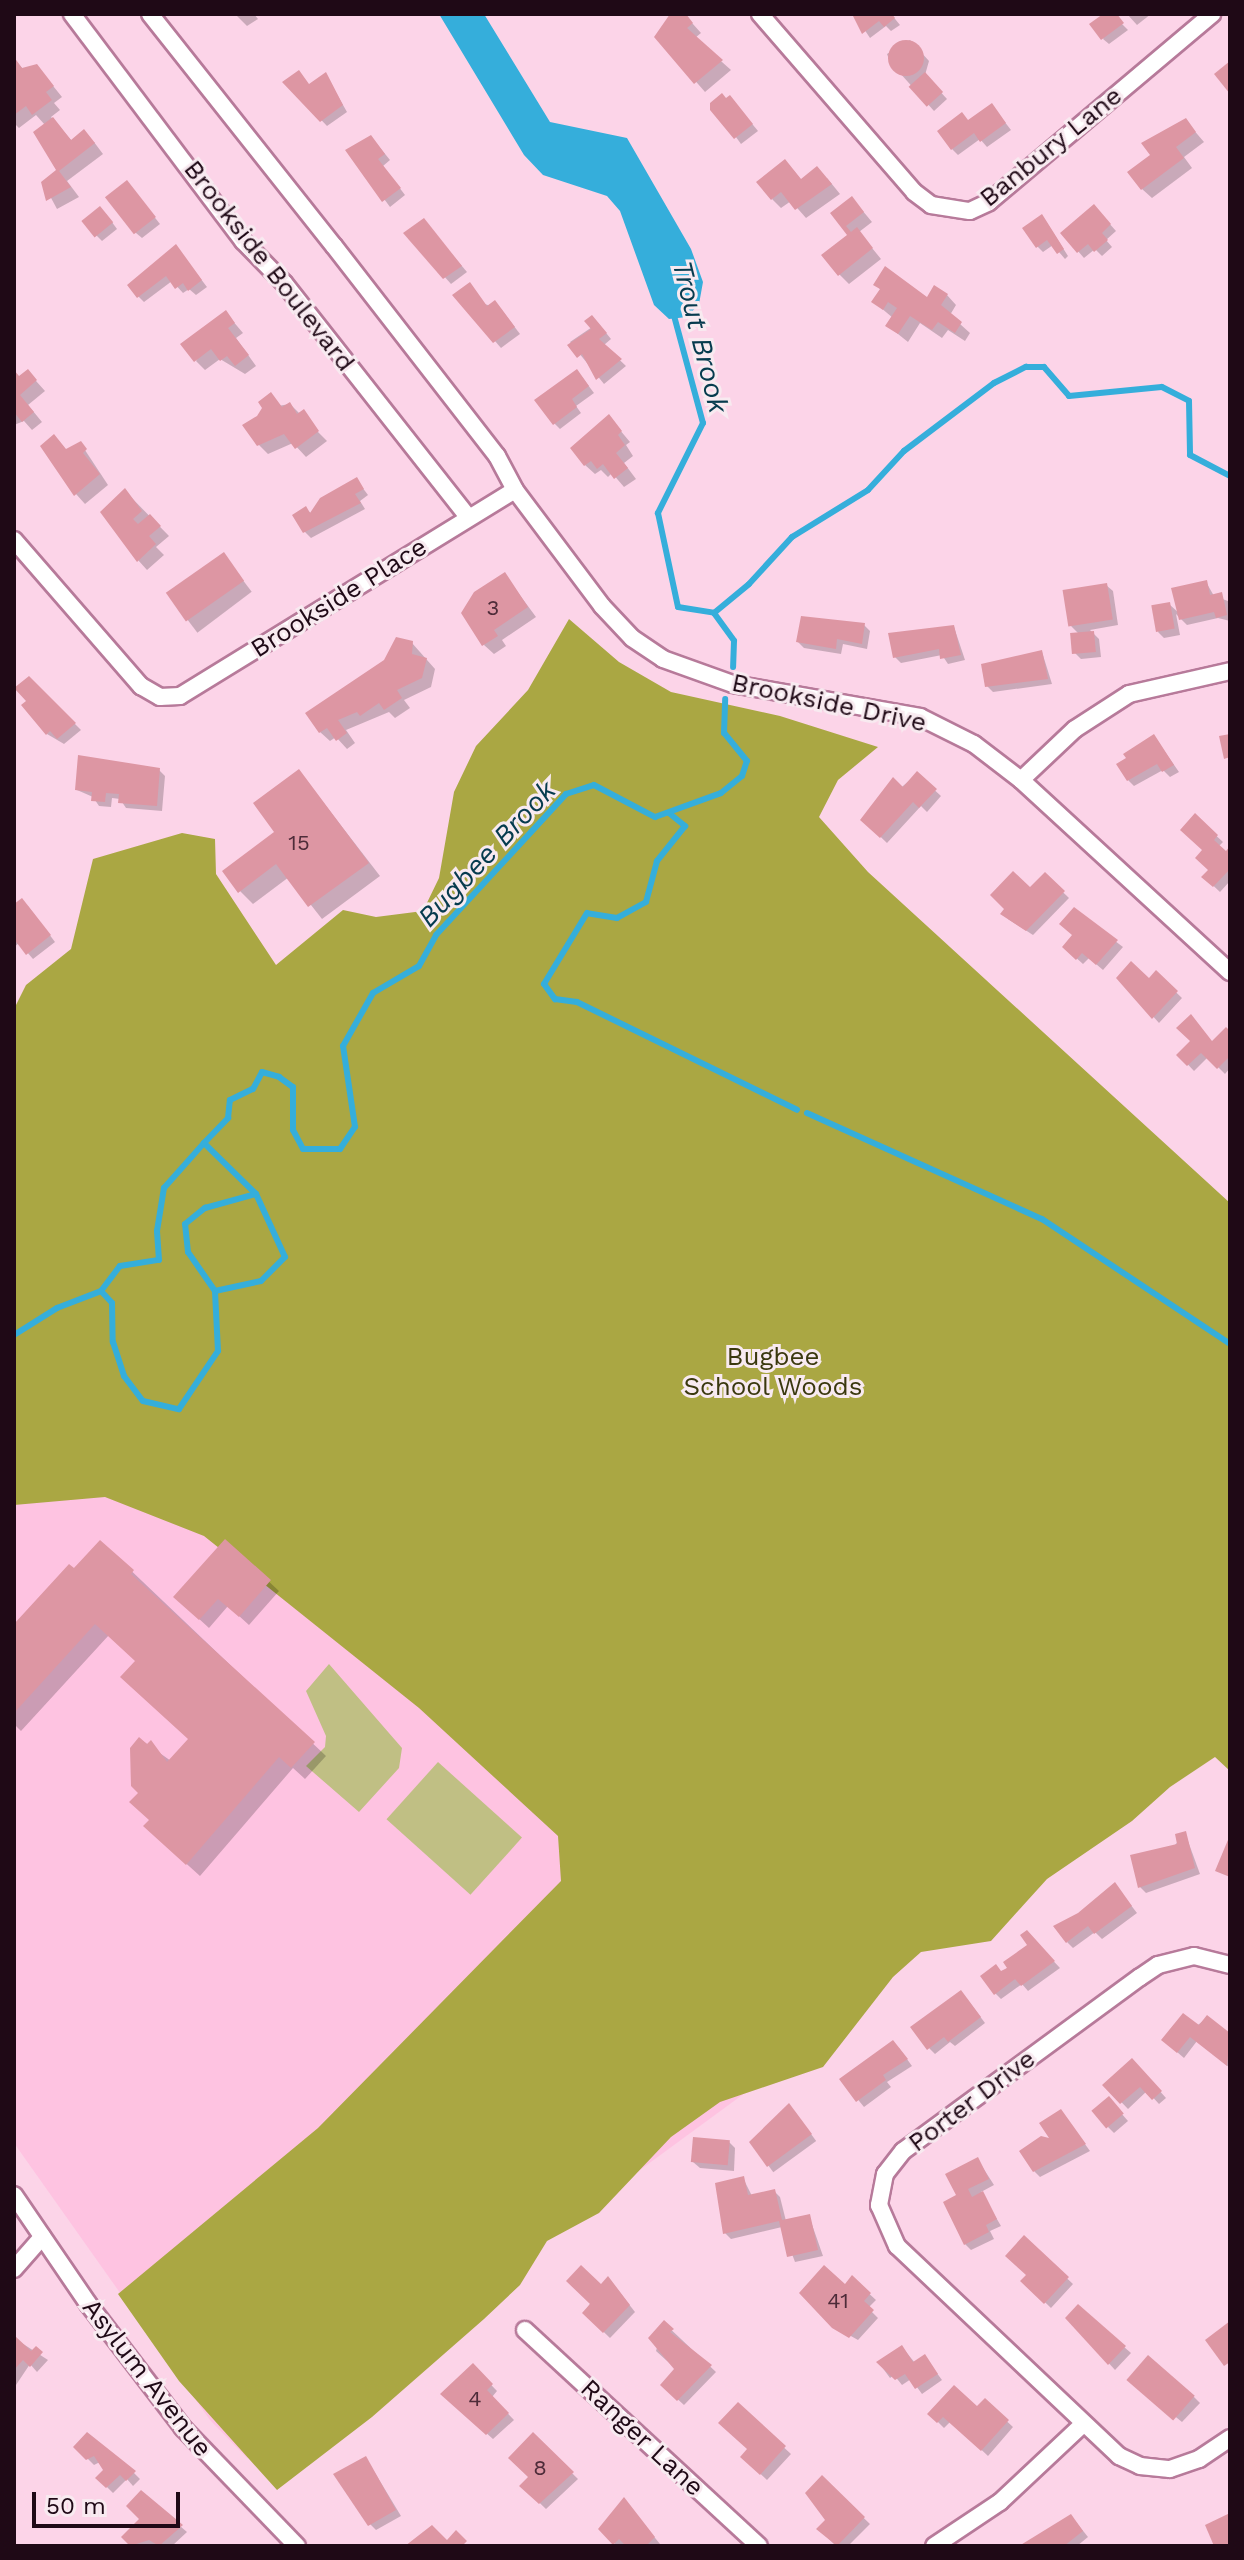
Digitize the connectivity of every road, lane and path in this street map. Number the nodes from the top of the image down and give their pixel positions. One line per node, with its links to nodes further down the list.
1 (72, 14): 6 (street, Brookside Boulevard)
2 (150, 14): 5 (street)
3 (760, 14): 4 (street, Banbury Lane)
4 (1212, 14)
5 (515, 490): 6 (street, Brookside Place); 9 (street, Brookside Drive)
6 (468, 517): 7 (street, Brookside Place)
7 (14, 540)
8 (1230, 671): 9 (street)
9 (1021, 780): 10 (street, Brookside Drive)
10 (1230, 972)
11 (1230, 1965): 16 (street, Porter Drive)
12 (14, 2195): 13 (street, Asylum Avenue)
13 (42, 2237): 14 (street); 18 (street, Asylum Avenue)
14 (14, 2269)
15 (525, 2330): 19 (street, Ranger Lane)
16 (1083, 2424): 17 (street, Porter Drive); 20 (street)
17 (1230, 2438)
18 (297, 2546)
19 (759, 2546)
20 (934, 2546)

